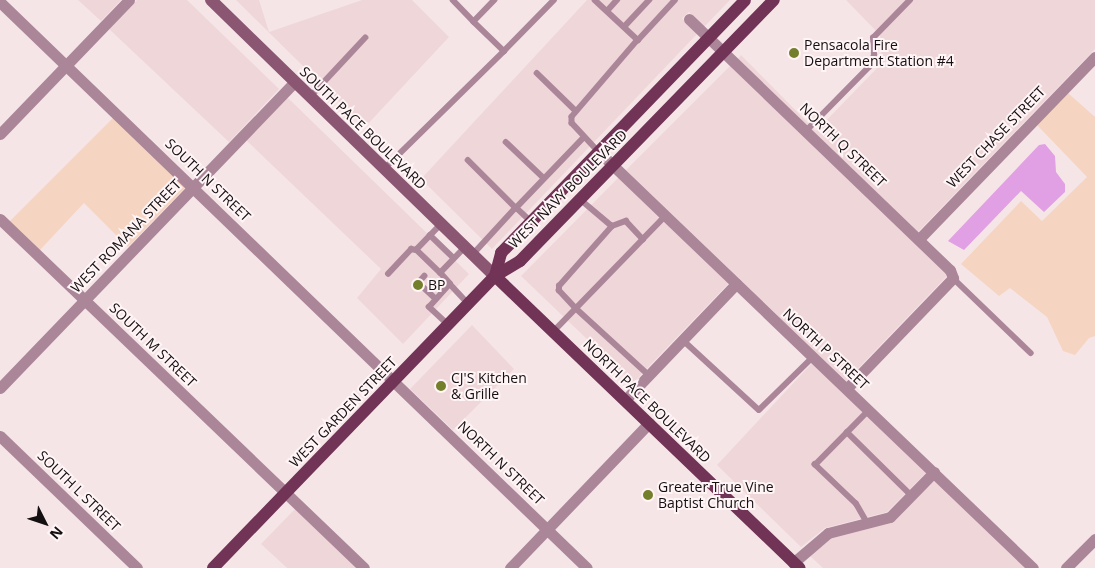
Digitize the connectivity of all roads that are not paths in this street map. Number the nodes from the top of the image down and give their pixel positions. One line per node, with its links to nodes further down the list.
1 (129, 0): 24 (street)
2 (211, 0): 26 (main road, SOUTH PACE BOULEVARD)
3 (452, 0): 16 (lane)
4 (495, 0): 16 (lane)
5 (554, 0): 21 (lane)
6 (595, 0): 14 (lane)
7 (617, 0): 14 (lane)
8 (649, 0): 17 (lane)
9 (676, 0): 20 (lane)
10 (745, 0): 19 (main road, WEST NAVY BOULEVARD)
11 (774, 0): 22 (main road, WEST NAVY BOULEVARD)
12 (910, 0): 29 (lane)
13 (0, 2): 24 (street, SOUTH N STREET)
14 (607, 11): 17 (lane)
15 (689, 19): 19 (street, NORTH Q STREET)
16 (474, 22): 21 (lane)
17 (624, 27): 20 (lane)
18 (365, 38): 27 (lane)
19 (708, 38): 22 (street, NORTH Q STREET); 33 (main road, WEST NAVY BOULEVARD)
20 (638, 40): 28 (lane)
21 (504, 51): 36 (lane)
22 (724, 52): 29 (street, NORTH Q STREET); 35 (main road, WEST NAVY BOULEVARD)
23 (1095, 57): 48 (street, WEST CHASE STREET)
24 (66, 65): 30 (street); 38 (street, SOUTH N STREET)
25 (537, 73): 28 (lane)
26 (294, 82): 27 (main road, SOUTH PACE BOULEVARD); 38 (street, WEST ROMANA STREET)
27 (310, 97): 36 (main road, SOUTH PACE BOULEVARD)
28 (575, 110): 31 (lane)
29 (806, 131): 48 (street, NORTH Q STREET)
30 (0, 134)
31 (584, 137): 33 (lane); 37 (lane)
32 (506, 142): 37 (lane)
33 (599, 152): 35 (street, NORTH P STREET); 43 (main road, WEST NAVY BOULEVARD)
34 (468, 160): 40 (lane)
35 (614, 165): 39 (main road, WEST NAVY BOULEVARD); 41 (street, NORTH P STREET)
36 (384, 169): 44 (main road, SOUTH PACE BOULEVARD)
37 (544, 178): 40 (lane)
38 (194, 187): 62 (street, WEST ROMANA STREET); 71 (street, SOUTH N STREET)
39 (580, 199): 45 (lane); 55 (main road, WEST NAVY BOULEVARD)
40 (516, 208): 43 (lane); 50 (lane)
41 (666, 216): 47 (lane); 59 (street, NORTH P STREET)
42 (0, 218): 62 (street, SOUTH M STREET)
43 (531, 222): 55 (main road, WEST NAVY BOULEVARD)
44 (441, 224): 46 (lane); 50 (main road, SOUTH PACE BOULEVARD)
45 (612, 226): 47 (lane); 64 (lane)
46 (430, 235): 49 (lane); 51 (lane)
47 (644, 239): 64 (lane)
48 (919, 239): 56 (street, NORTH Q STREET)
49 (416, 250): 52 (lane); 53 (lane)
50 (469, 251): 51 (lane); 55 (main road, SOUTH PACE BOULEVARD)
51 (454, 258): 53 (lane)
52 (388, 274)
53 (441, 275): 58 (lane)
54 (425, 276): 60 (lane)
55 (495, 276): 63 (main road, WEST GARDEN STREET); 66 (main road, NORTH PACE BOULEVARD)
56 (952, 278): 68 (lane); 73 (street)
57 (434, 284): 60 (lane)
58 (450, 284): 61 (lane); 63 (lane)
59 (736, 284): 67 (street); 69 (street, NORTH P STREET)
60 (428, 292): 61 (lane)
61 (436, 299): 65 (lane)
62 (85, 300): 72 (street, WEST ROMANA STREET); 80 (street, SOUTH M STREET)
63 (468, 303): 65 (main road, WEST GARDEN STREET)
64 (576, 309): 66 (lane); 70 (lane)
65 (448, 325): 71 (main road, WEST GARDEN STREET)
66 (553, 332): 74 (main road, NORTH PACE BOULEVARD)
67 (683, 340): 69 (lane); 70 (street)
68 (1031, 353)
69 (813, 357): 73 (street, NORTH P STREET)
70 (648, 375): 74 (street)
71 (394, 380): 80 (main road, WEST GARDEN STREET); 83 (street, NORTH N STREET)
72 (0, 388)
73 (847, 388): 75 (street, NORTH P STREET)
74 (625, 400): 76 (main road, NORTH PACE BOULEVARD)
75 (869, 410): 77 (lane); 79 (street, NORTH P STREET)
76 (649, 423): 83 (street); 85 (main road, NORTH PACE BOULEVARD)
77 (847, 432): 81 (lane); 82 (lane)
78 (0, 436): 86 (street, SOUTH L STREET)
79 (934, 472): 81 (street); 91 (street, NORTH P STREET)
80 (286, 493): 87 (main road, WEST GARDEN STREET); 88 (street, SOUTH M STREET)
81 (911, 495): 82 (street)
82 (867, 523): 85 (street)
83 (547, 529): 89 (street); 90 (street, NORTH N STREET)
84 (1095, 539): 92 (street)
85 (796, 565)
86 (137, 568)
87 (213, 568)
88 (364, 568)
89 (510, 568)
90 (587, 568)
91 (1033, 568)
92 (1066, 568)

